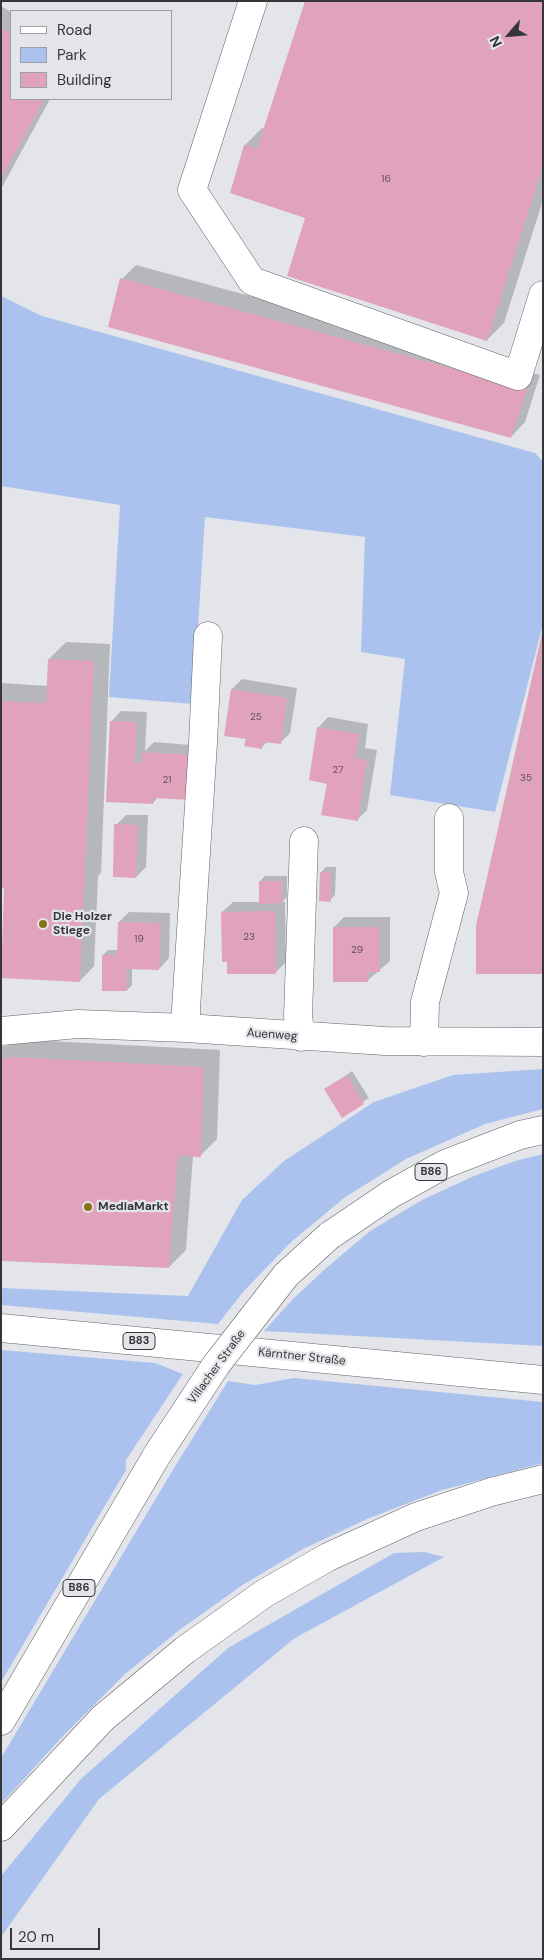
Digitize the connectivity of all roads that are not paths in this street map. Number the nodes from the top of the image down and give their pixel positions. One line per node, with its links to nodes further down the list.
1 (253, 1): 2 (main road)
2 (543, 295)
3 (208, 636): 6 (main road)
4 (449, 818): 9 (main road)
5 (304, 841): 8 (main road)
6 (186, 1028): 7 (main road, Auenweg); 8 (main road, Auenweg)
7 (1, 1032)
8 (300, 1037): 9 (main road, Auenweg)
9 (424, 1042): 10 (main road, Auenweg)
10 (543, 1042)
11 (543, 1130): 15 (main road, Villacher Straße / B86, bridge)
12 (1, 1328): 13 (main road, Kärntner Straße / B83)
13 (543, 1380)
14 (543, 1480): 16 (main road)
15 (1, 1721)
16 (1, 1828)

